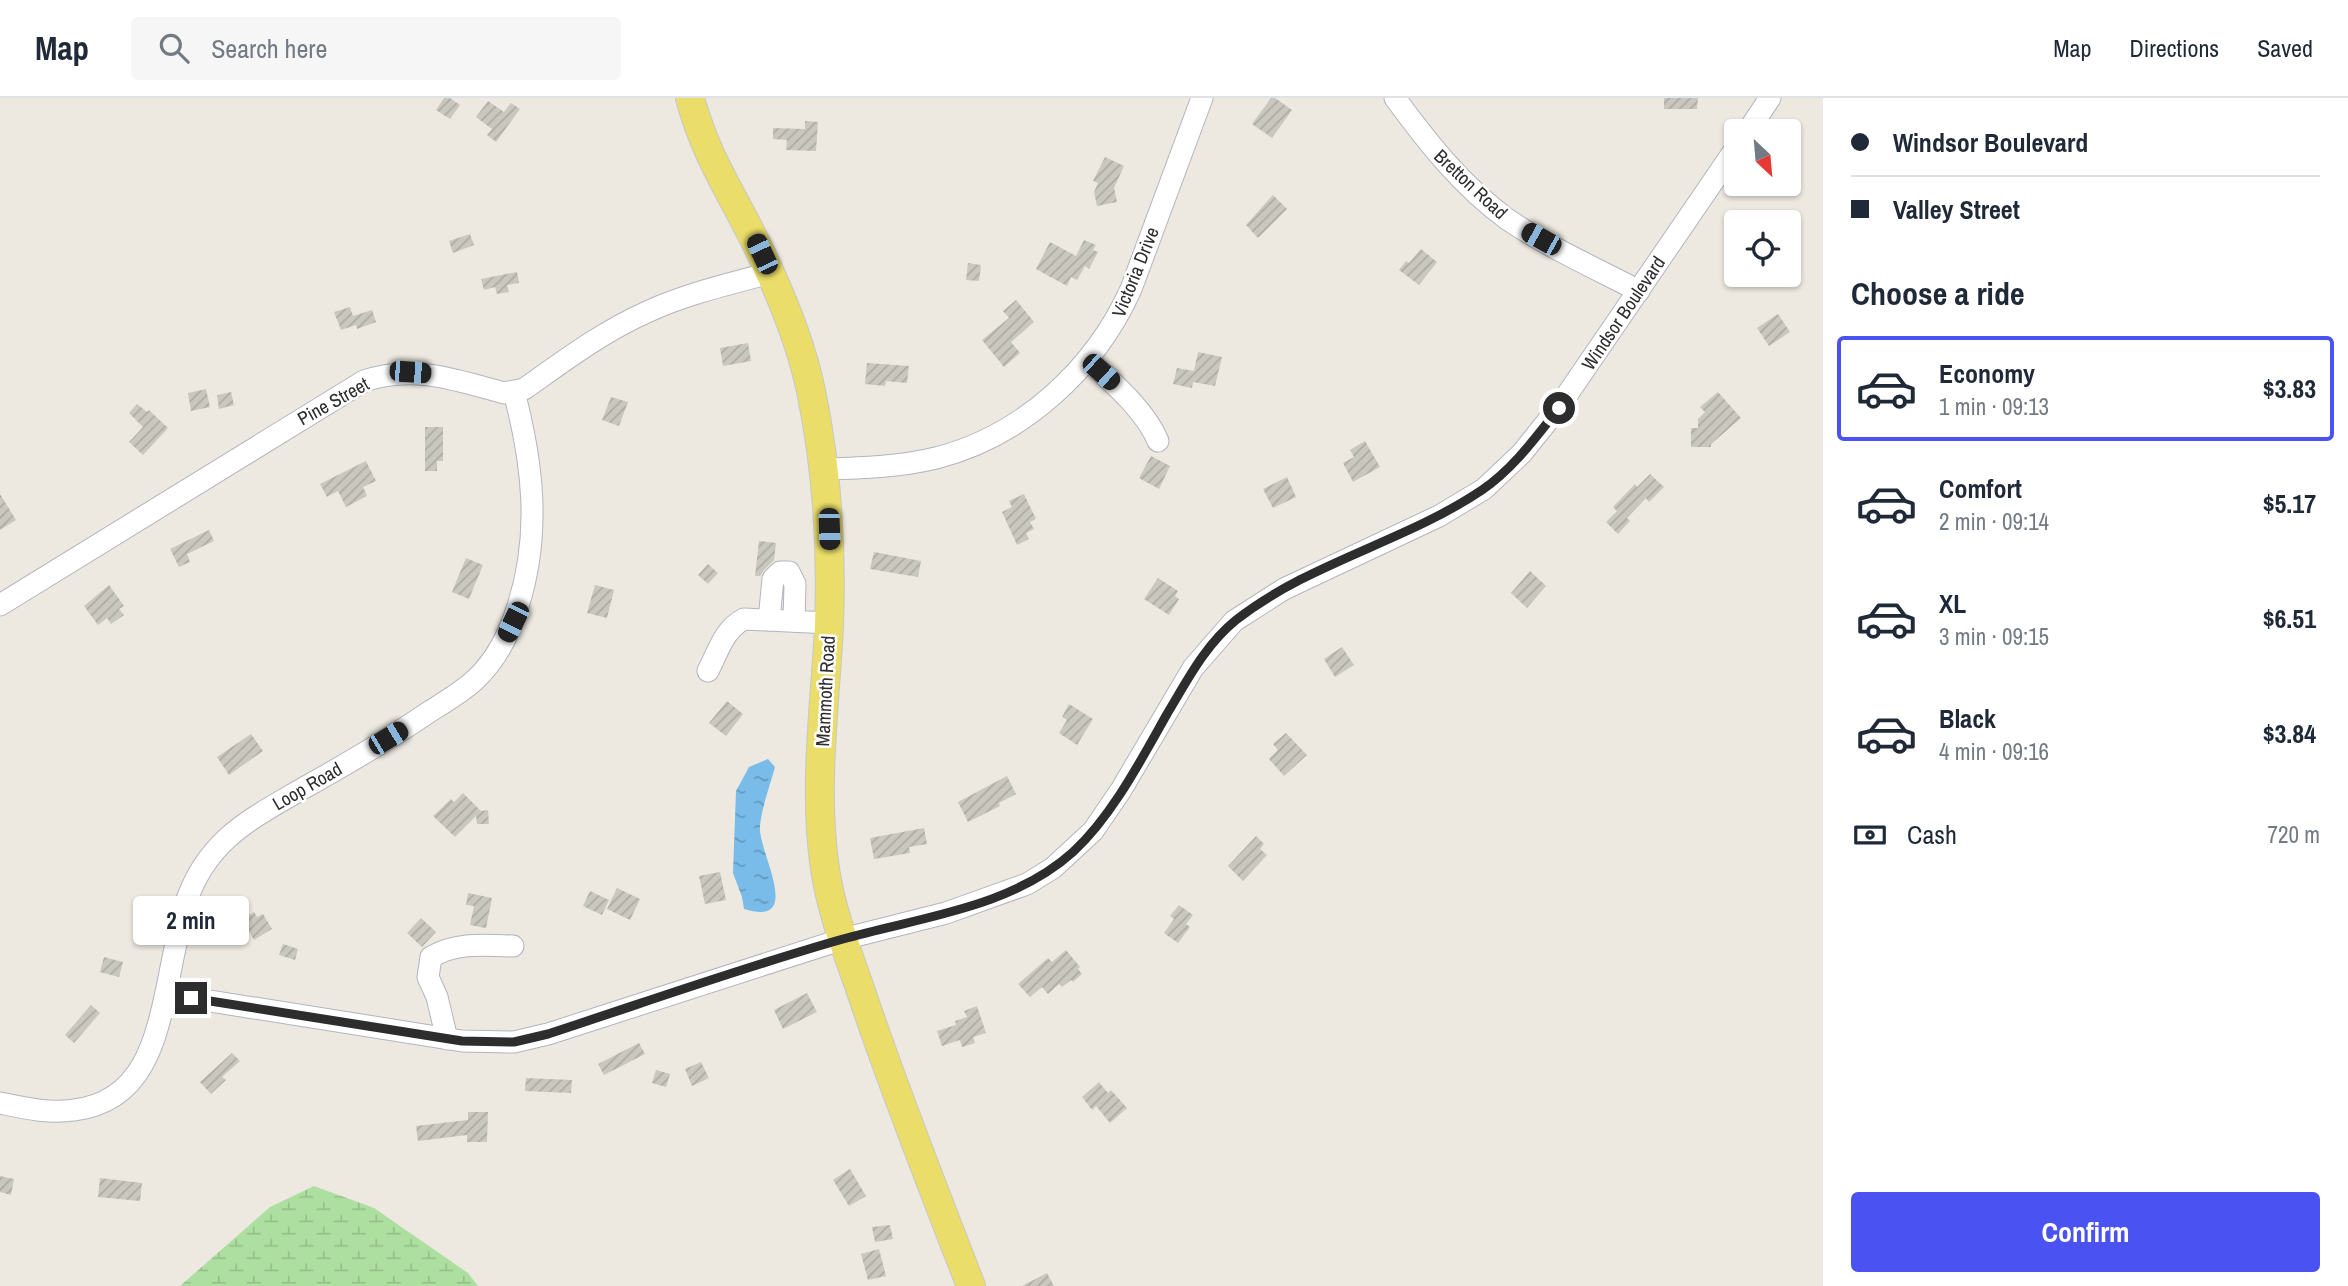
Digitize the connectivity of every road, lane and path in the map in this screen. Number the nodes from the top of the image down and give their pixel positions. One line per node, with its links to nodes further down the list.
1 (690, 98): 7 (main road, Mammoth Road)
2 (1202, 98): 9 (street, Victoria Drive)
3 (1395, 98): 8 (street, Bretton Road)
4 (1770, 98): 5 (street)
5 (1756, 119)
6 (1724, 166): 8 (street, Windsor Boulevard)
7 (771, 273): 10 (street); 12 (main road, Mammoth Road)
8 (1639, 291): 18 (street, Windsor Boulevard)
9 (1088, 360): 11 (street); 12 (street, Victoria Drive)
10 (514, 392): 13 (street, Pine Street); 20 (street, Loop Road)
11 (1158, 441)
12 (825, 469): 16 (main road, Mammoth Road)
13 (0, 606)
14 (769, 620): 15 (street); 15 (street); 17 (street)
15 (794, 621): 16 (street)
16 (829, 623): 18 (main road, Mammoth Road)
17 (708, 671)
18 (843, 939): 21 (street, Windsor Boulevard); 23 (main road, Mammoth Road)
19 (513, 946): 21 (street)
20 (166, 994): 21 (street, Windsor Boulevard); 22 (street, Loop Road)
21 (447, 1039)
22 (0, 1103)
23 (971, 1286)

